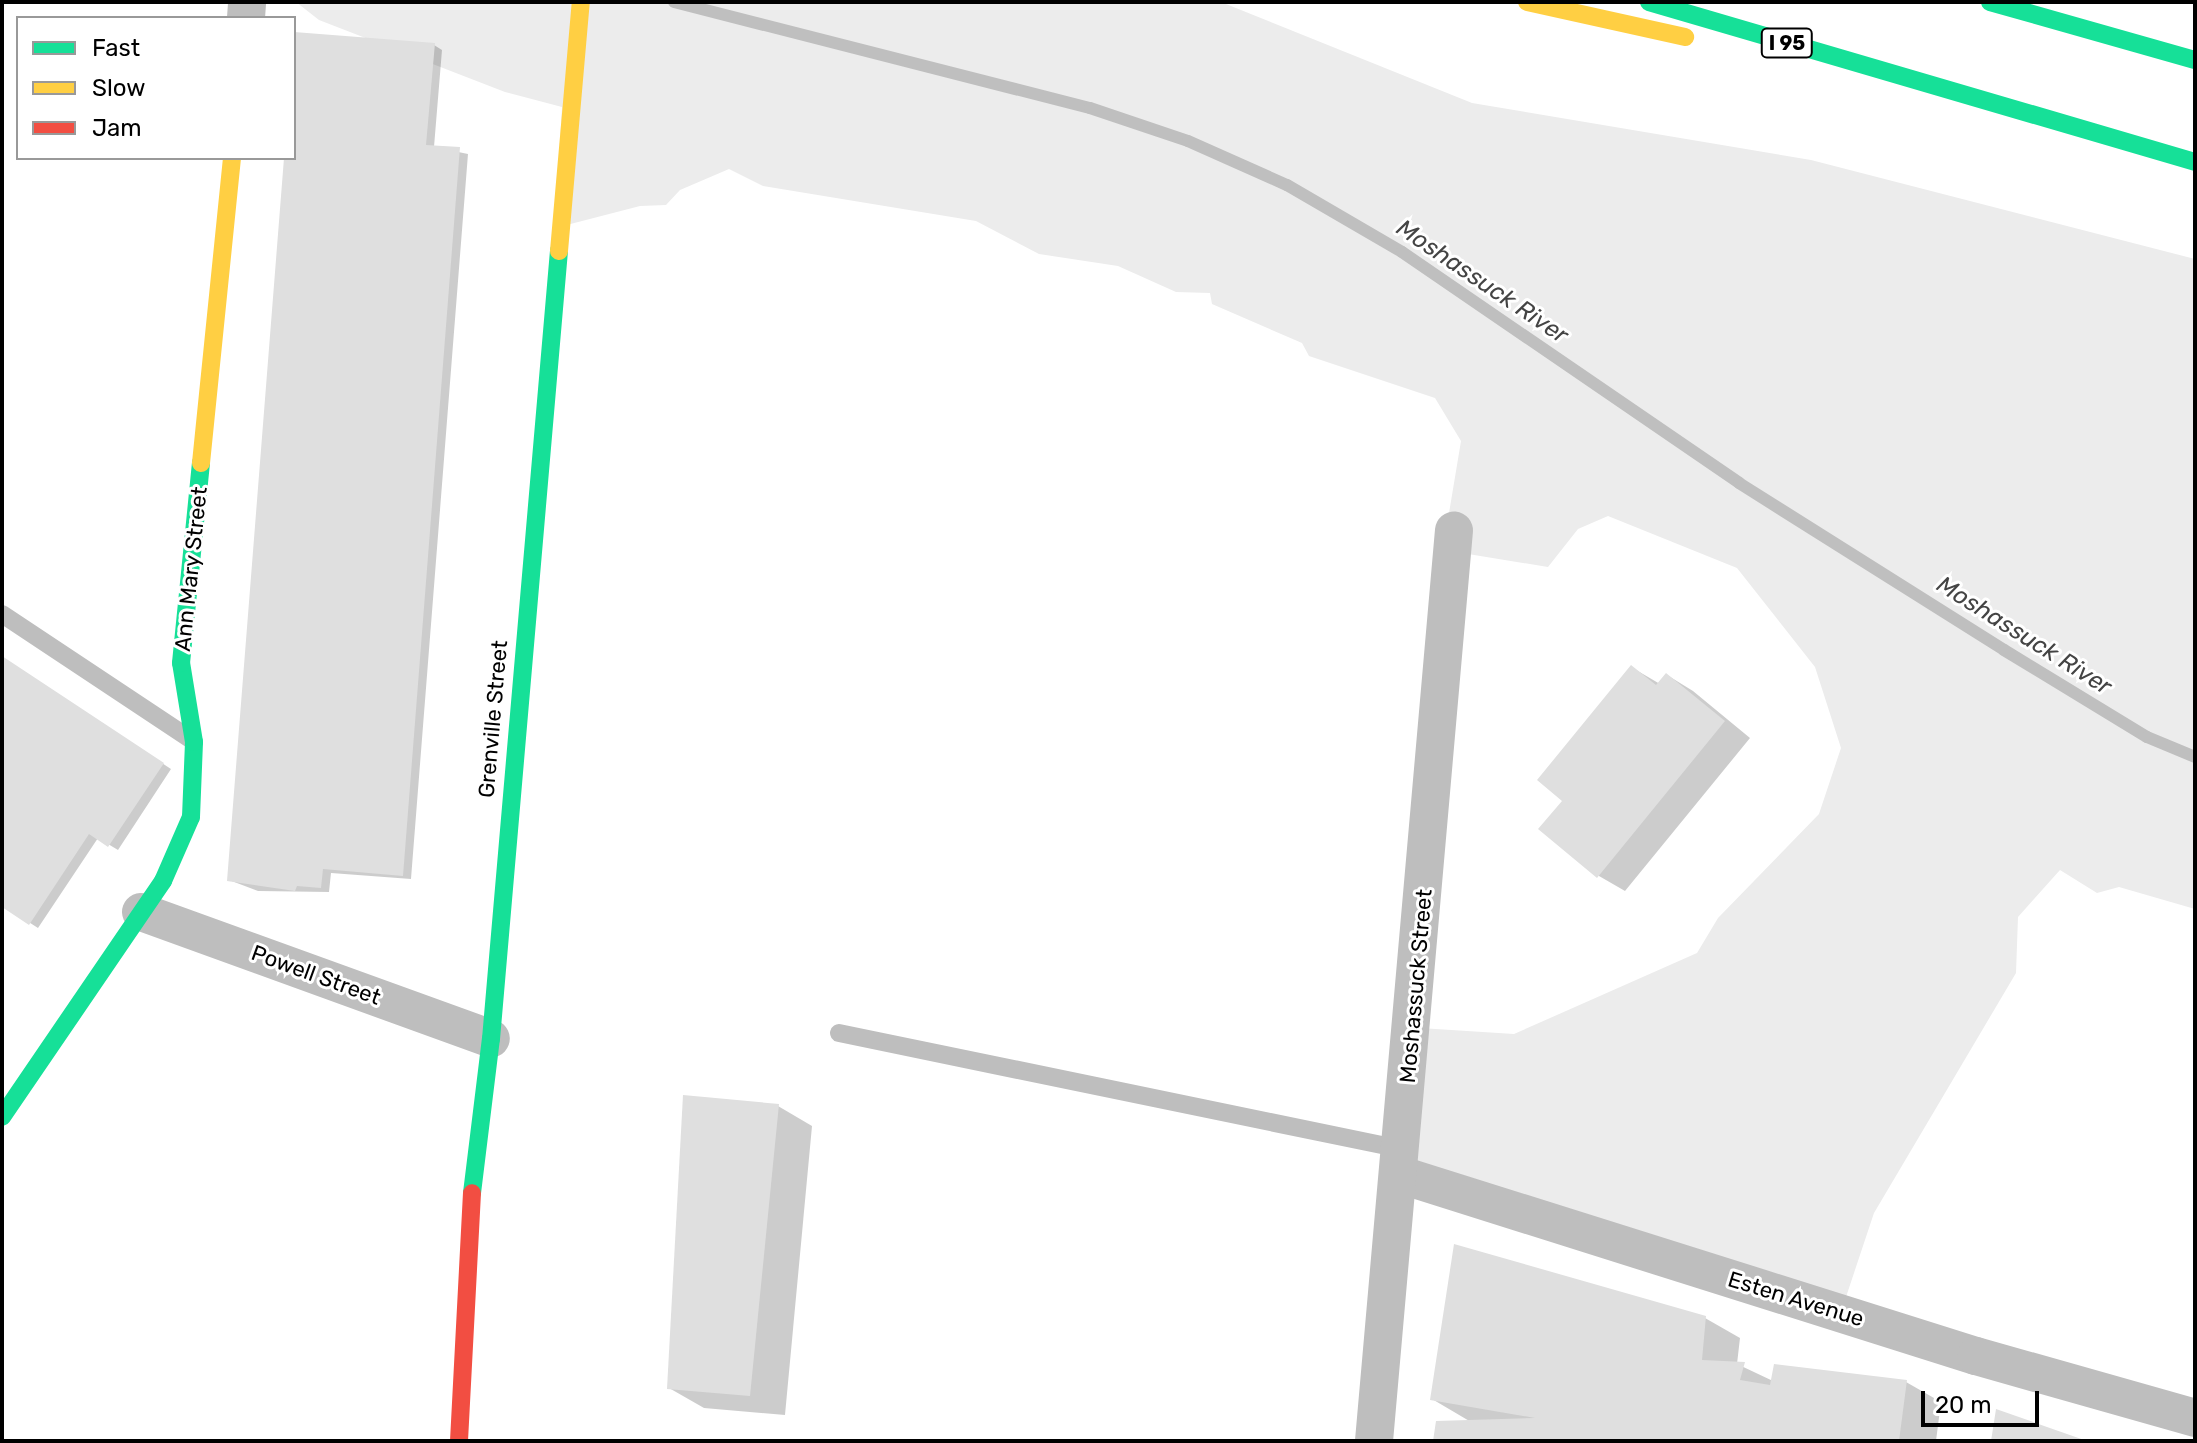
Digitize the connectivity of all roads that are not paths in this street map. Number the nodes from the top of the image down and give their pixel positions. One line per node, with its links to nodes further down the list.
1 (581, 2): 14 (main road, Grenville Street)
2 (1527, 2): 6 (main road)
3 (1649, 2): 6 (main road, I 95)
4 (1990, 2): 5 (main road)
5 (2195, 60)
6 (1925, 86): 8 (main road, I 95)
7 (232, 160): 11 (main road, Ann Mary Street)
8 (2195, 162)
9 (1454, 531): 16 (street, Moshassuck Street)
10 (2, 614): 11 (lane)
11 (194, 742): 12 (main road, Ann Mary Street)
12 (141, 912): 14 (street, Powell Street); 15 (main road, Ann Mary Street)
13 (839, 1033): 16 (lane)
14 (491, 1039): 19 (main road, Grenville Street)
15 (2, 1117)
16 (1400, 1161): 17 (street, Esten Avenue); 20 (street, Moshassuck Street)
17 (2195, 1418)
18 (2195, 1431): 21 (lane)
19 (459, 1441)
20 (1374, 1441)
21 (2193, 1441)

